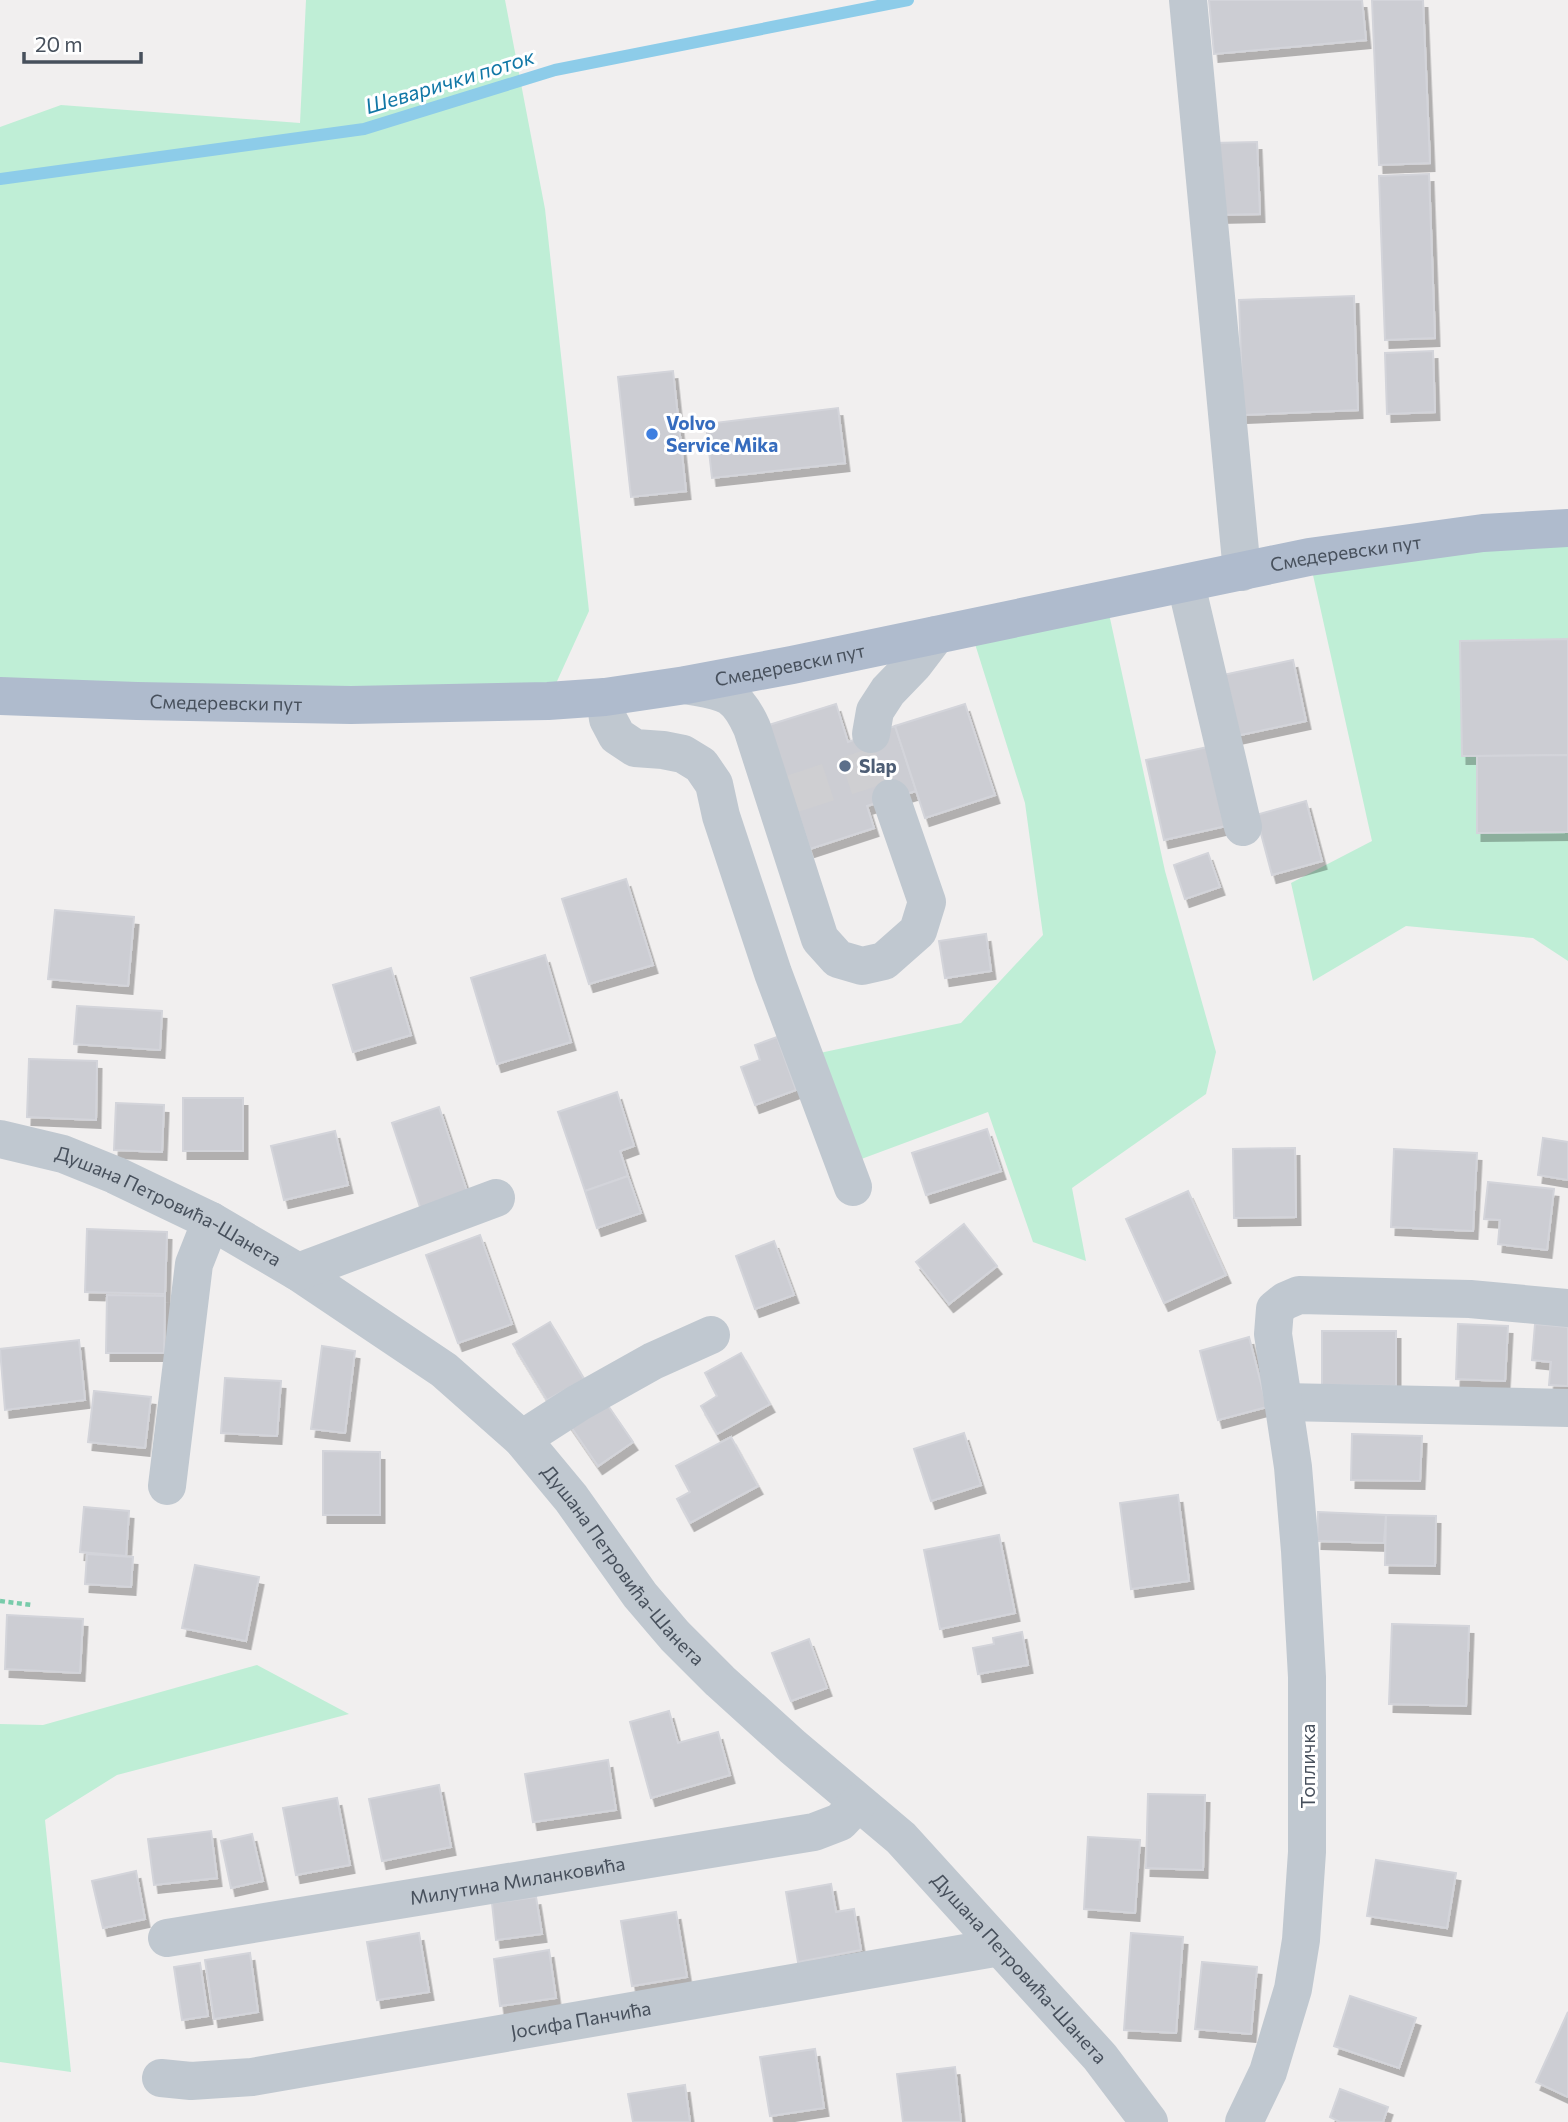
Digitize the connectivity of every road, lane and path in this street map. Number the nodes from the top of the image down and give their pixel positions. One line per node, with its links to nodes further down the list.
1 (1188, 0): 3 (street)
2 (1568, 528): 3 (main road, Смедеревски пут)
3 (1242, 572): 4 (main road, Смедеревски пут)
4 (1186, 584): 5 (main road, Смедеревски пут); 11 (street)
5 (936, 635): 6 (main road, Смедеревски пут); 9 (street)
6 (687, 685): 8 (main road, Смедеревски пут); 10 (street)
7 (0, 696): 8 (main road, Смедеревски пут)
8 (605, 697): 13 (street)
9 (871, 734)
10 (891, 798)
11 (1242, 827)
12 (0, 1139): 15 (street, Душана Петровића-Шанета)
13 (853, 1187)
14 (496, 1198): 16 (street)
15 (211, 1221): 16 (street, Душана Петровића-Шанета); 22 (street)
16 (298, 1272): 21 (street, Душана Петровића-Шанета)
17 (1568, 1308): 19 (street, Топличка)
18 (712, 1335): 21 (street)
19 (1283, 1402): 20 (street); 30 (street, Топличка)
20 (1568, 1408)
21 (522, 1439): 25 (street, Душана Петровића-Шанета)
22 (167, 1486)
23 (0, 1601): 24 (path)
24 (32, 1605)
25 (858, 1803): 26 (street, Милутина Миланковића); 27 (street, Душана Петровића-Шанета)
26 (167, 1938)
27 (1000, 1947): 28 (street, Јосифа Панчића); 29 (street, Душана Петровића-Шанета)
28 (162, 2078)
29 (1149, 2122)
30 (1244, 2122)

